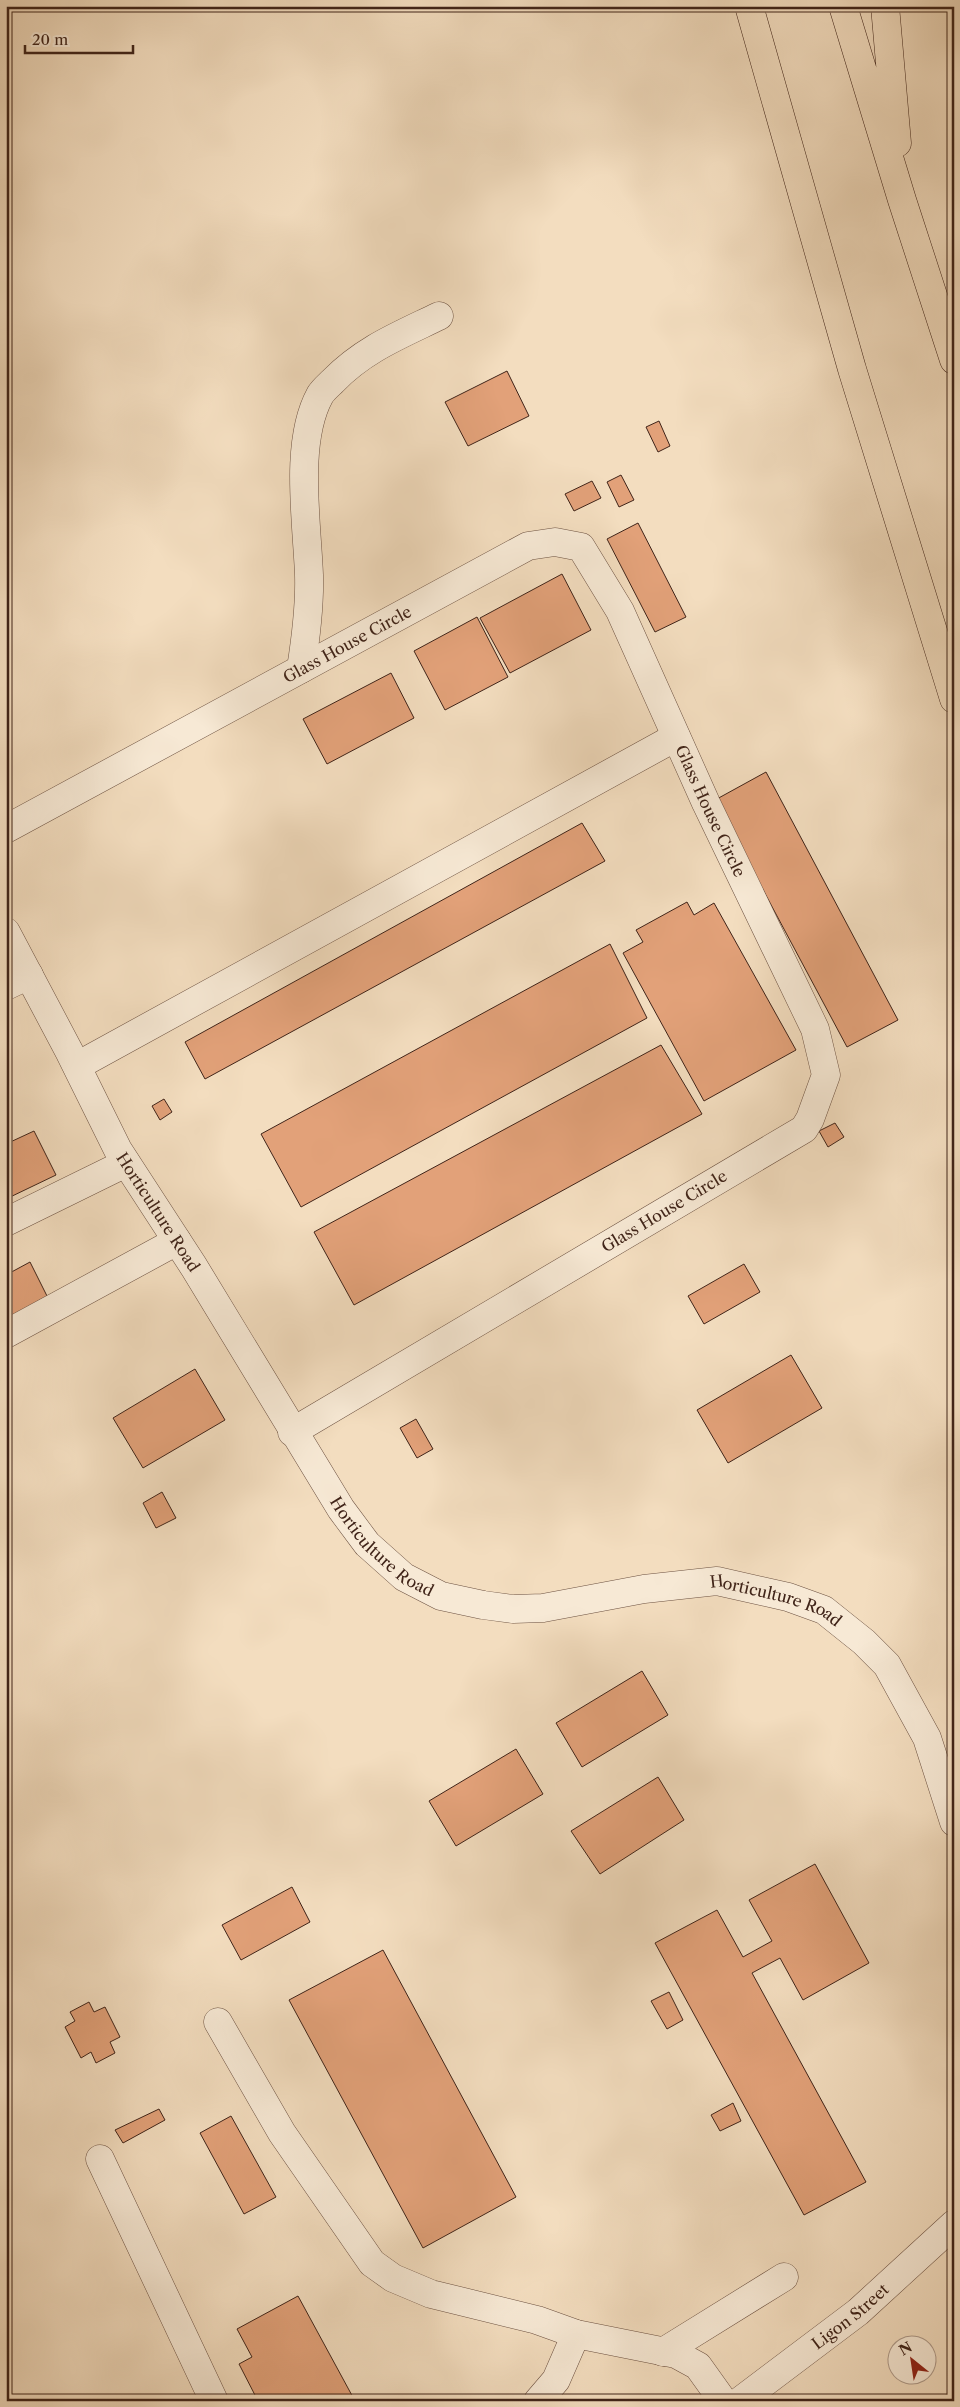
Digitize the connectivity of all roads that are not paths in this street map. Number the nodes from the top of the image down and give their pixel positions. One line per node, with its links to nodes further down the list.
1 (749, 6): 8 (highway)
2 (843, 6): 4 (highway)
3 (885, 6): 4 (highway)
4 (902, 200): 6 (highway)
5 (439, 316): 7 (street)
6 (954, 360)
7 (301, 669): 9 (street, Glass House Circle); 10 (street, Glass House Circle)
8 (954, 699)
9 (676, 737): 13 (street); 18 (street, Glass House Circle)
10 (6, 829)
11 (6, 932): 12 (street, Horticulture Road)
12 (18, 981): 13 (street, Horticulture Road)
13 (77, 1066): 14 (street, Horticulture Road)
14 (126, 1163): 15 (street); 16 (street, Horticulture Road)
15 (6, 1222)
16 (177, 1241): 17 (street); 18 (street, Horticulture Road)
17 (6, 1334)
18 (292, 1432): 19 (street, Horticulture Road)
19 (954, 1822)
20 (218, 2022): 24 (street)
21 (100, 2159): 26 (street)
22 (954, 2224): 29 (street, Ligon Street)
23 (784, 2277): 25 (street)
24 (576, 2334): 25 (street); 27 (street)
25 (663, 2352): 28 (street)
26 (214, 2401)
27 (538, 2401)
28 (723, 2401)
29 (740, 2401)

